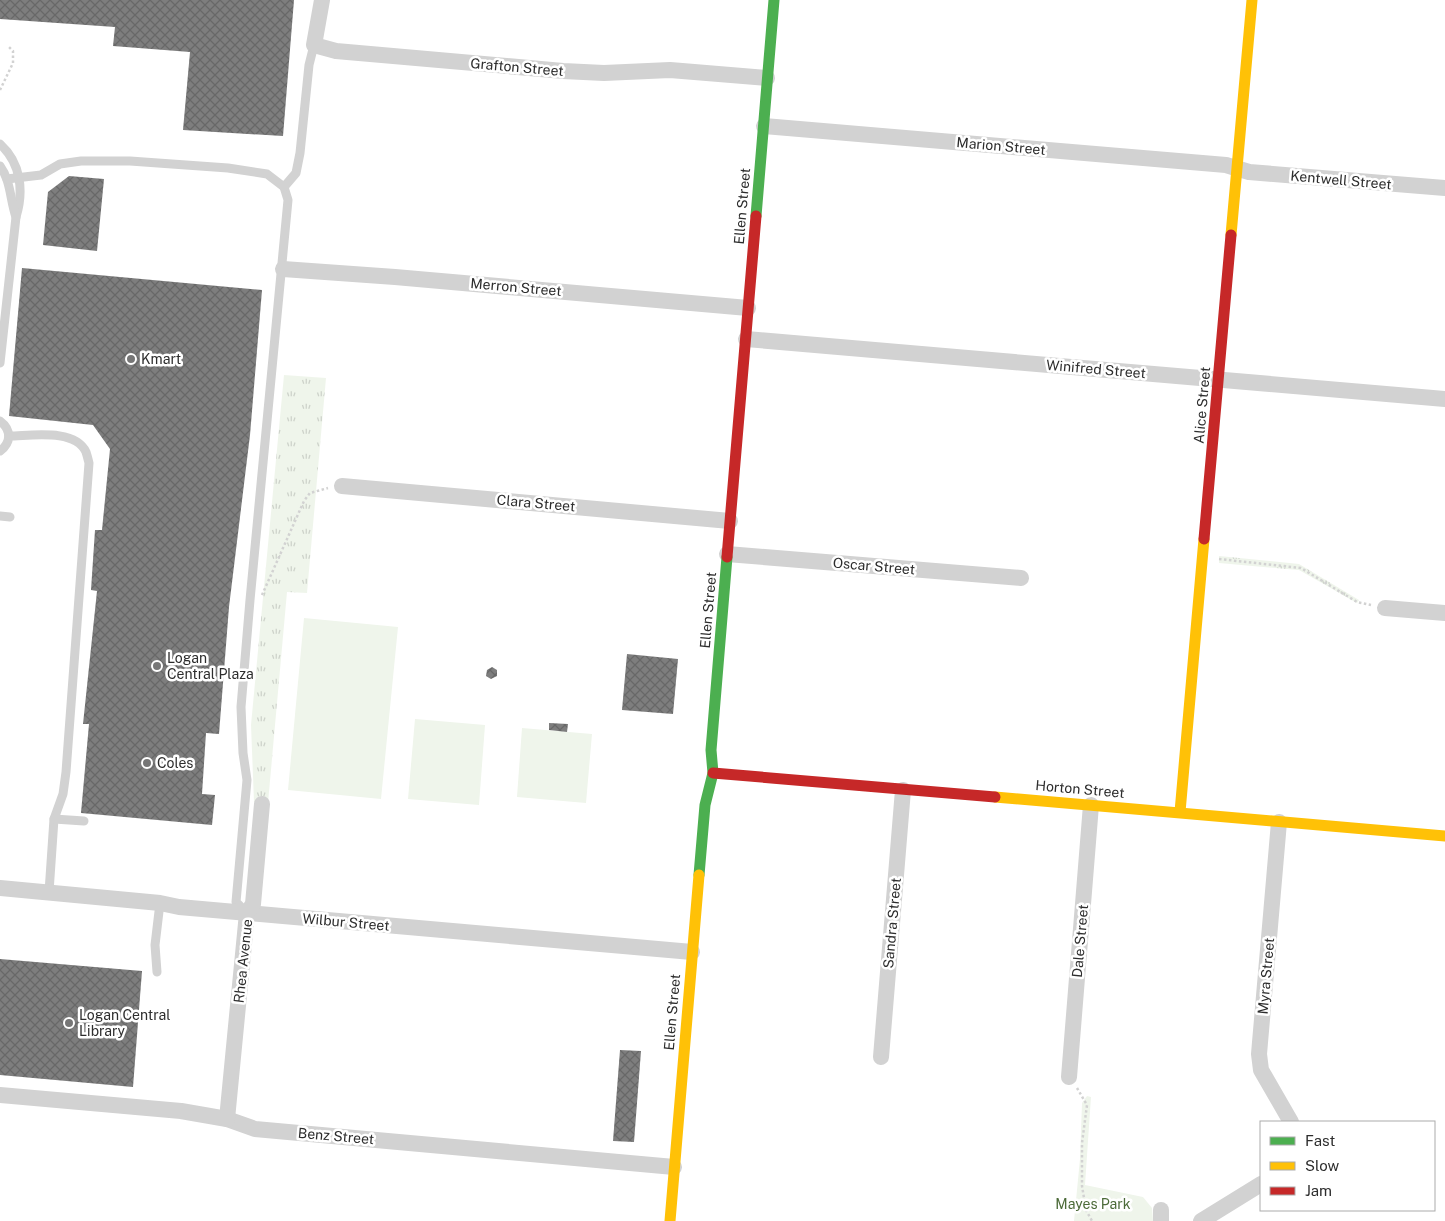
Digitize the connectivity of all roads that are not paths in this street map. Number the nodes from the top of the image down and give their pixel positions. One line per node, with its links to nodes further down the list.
1 (322, 0): 4 (street)
2 (774, 0): 5 (street, Ellen Street)
3 (1252, 0): 9 (street, Alice Street)
4 (314, 44): 5 (street, Grafton Street); 12 (lane)
5 (767, 78): 6 (street, Ellen Street)
6 (764, 126): 9 (street, Marion Street); 16 (street, Ellen Street)
7 (0, 144): 10 (lane)
8 (0, 166): 11 (lane)
9 (1238, 169): 13 (street, Kentwell Street); 19 (street, Alice Street)
10 (19, 178): 11 (lane); 12 (lane); 14 (lane)
11 (7, 179): 14 (lane)
12 (284, 187): 15 (lane)
13 (1445, 188)
14 (16, 217): 18 (lane)
15 (283, 269): 16 (street, Merron Street); 44 (lane)
16 (748, 308): 17 (street, Ellen Street)
17 (746, 338): 19 (street, Winifred Street); 27 (street, Ellen Street)
18 (0, 363)
19 (1219, 380): 20 (street, Winifred Street); 36 (street, Alice Street)
20 (1445, 400)
21 (0, 421): 22 (lane)
22 (9, 436): 23 (lane); 37 (lane)
23 (0, 451)
24 (342, 486): 27 (street, Clara Street)
25 (0, 516): 26 (lane)
26 (10, 517)
27 (730, 521): 28 (street, Ellen Street)
28 (728, 554): 29 (street, Oscar Street); 32 (street, Ellen Street)
29 (1021, 578)
30 (1385, 608): 31 (street)
31 (1445, 613)
32 (713, 773): 33 (street, Horton Street); 45 (street, Ellen Street)
33 (903, 790): 35 (street, Horton Street); 47 (street, Sandra Street)
34 (262, 804): 44 (street, Rhea Avenue)
35 (1091, 805): 36 (street, Horton Street); 48 (street, Dale Street)
36 (1180, 812): 39 (street, Horton Street)
37 (54, 819): 38 (lane); 42 (lane)
38 (84, 821)
39 (1279, 822): 40 (street, Horton Street); 51 (street, Myra Street)
40 (1445, 836)
41 (0, 888): 42 (street, Wilbur Street)
42 (49, 892): 43 (street, Wilbur Street)
43 (160, 903): 44 (street, Wilbur Street); 46 (lane)
44 (247, 913): 45 (street, Wilbur Street); 50 (street, Rhea Avenue)
45 (692, 952): 52 (street, Ellen Street)
46 (158, 972)
47 (881, 1057)
48 (1069, 1077)
49 (0, 1095): 50 (street, Benz Street)
50 (227, 1119): 52 (street, Benz Street)
51 (1290, 1121)
52 (674, 1166): 54 (street, Ellen Street)
53 (1260, 1185): 55 (street)
54 (670, 1221)
55 (1200, 1221)

